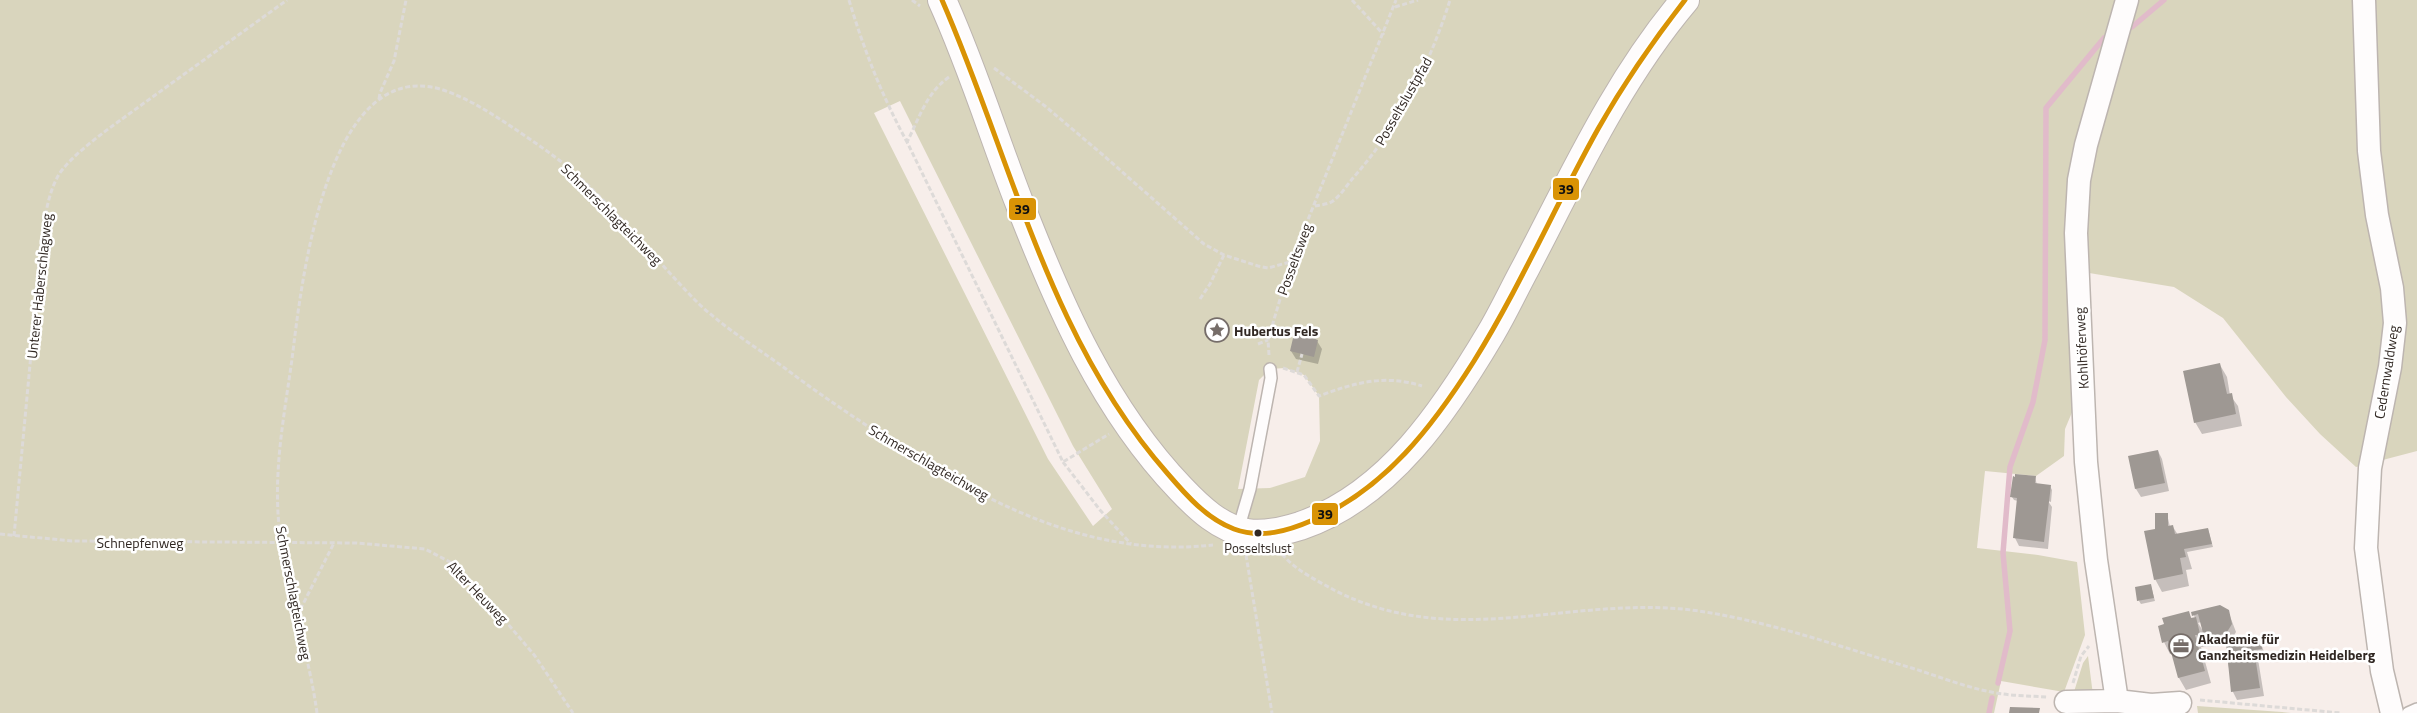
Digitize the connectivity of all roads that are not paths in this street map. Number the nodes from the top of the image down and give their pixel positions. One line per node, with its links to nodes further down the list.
1 (942, 0): 6 (street)
2 (1684, 0): 6 (street)
3 (2127, 0): 8 (street, Kohlhöferweg)
4 (2364, 0): 12 (street, Cedernwaldweg)
5 (1270, 369): 6 (lane)
6 (1251, 532)
7 (2067, 700): 8 (street)
8 (2117, 701): 10 (street)
9 (2180, 703): 10 (street)
10 (2149, 709)
11 (2417, 709): 13 (lane)
12 (2392, 713)
13 (2408, 713)

